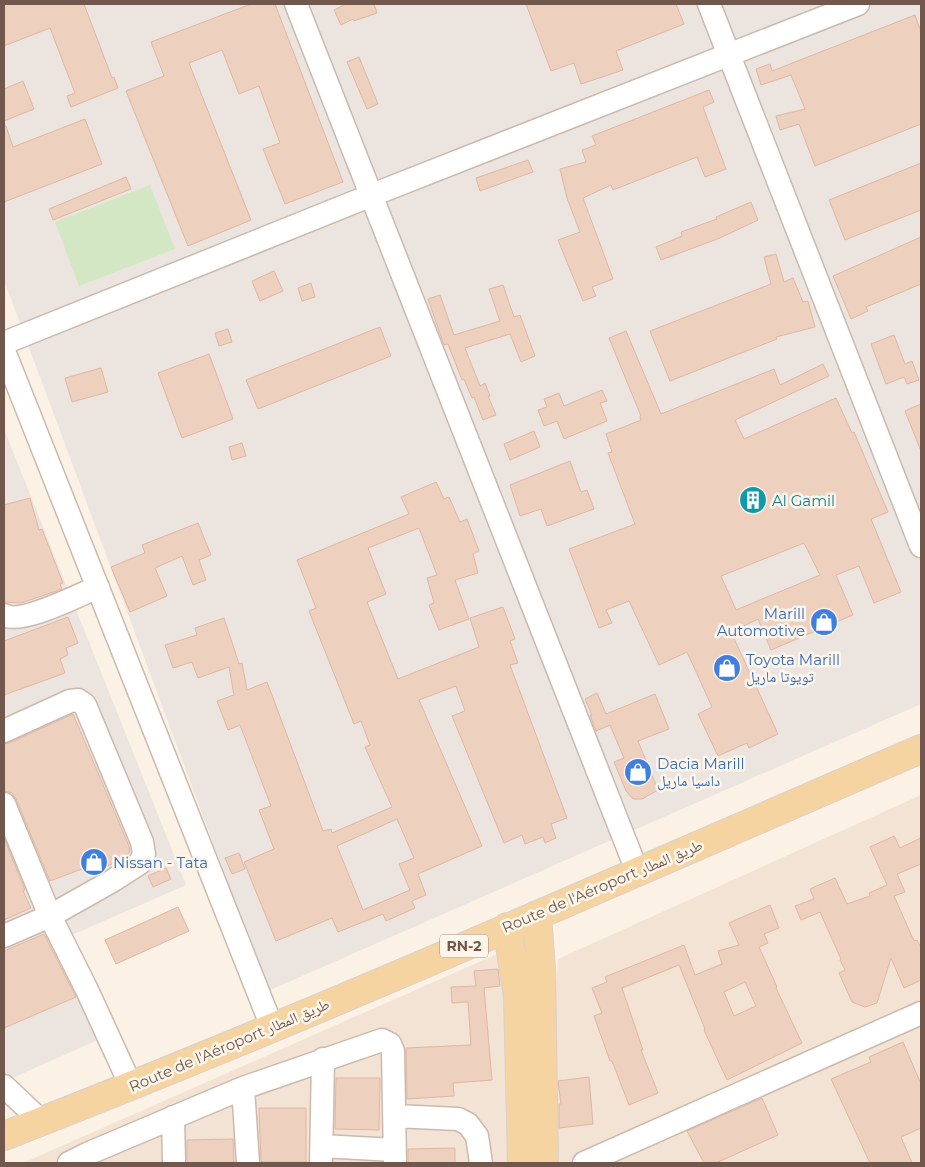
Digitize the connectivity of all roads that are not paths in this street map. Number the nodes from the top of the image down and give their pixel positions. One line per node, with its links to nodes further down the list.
1 (296, 4): 5 (street)
2 (709, 4): 4 (street)
3 (858, 4): 4 (street)
4 (728, 54): 5 (street); 8 (street)
5 (372, 194): 6 (street); 14 (street)
6 (4, 342)
7 (4, 351): 9 (street)
8 (921, 546)
9 (98, 587): 10 (street); 20 (street)
10 (4, 615)
11 (4, 731): 16 (street)
12 (921, 749): 14 (main road, Route de l'Aéroport طريق المطار / RN-2)
13 (4, 804): 16 (street)
14 (637, 871): 15 (main road, Route de l'Aéroport طريق المطار / RN-2)
15 (537, 915): 17 (main road, Route de l'Aéroport طريق المطار / RN-2); 36 (main road)
16 (50, 916): 18 (street); 23 (street)
17 (507, 927): 20 (main road, Route de l'Aéroport طريق المطار / RN-2); 35 (main road)
18 (4, 936)
19 (921, 1013): 37 (street)
20 (272, 1027): 23 (main road, Route de l'Aéroport طريق المطار / RN-2)
21 (323, 1059): 24 (street); 25 (street); 29 (street)
22 (4, 1086): 27 (street)
23 (131, 1086): 27 (main road, Route de l'Aéroport طريق المطار / RN-2)
24 (243, 1088): 26 (street); 33 (street)
25 (395, 1116): 30 (street); 34 (street)
26 (173, 1117): 31 (street); 32 (street)
27 (42, 1122): 28 (main road, Route de l'Aéroport طريق المطار / RN-2)
28 (4, 1136)
29 (322, 1155): 30 (street)
30 (395, 1157)
31 (69, 1163)
32 (174, 1163)
33 (248, 1163)
34 (481, 1163)
35 (522, 1163)
36 (544, 1163)
37 (584, 1163)

